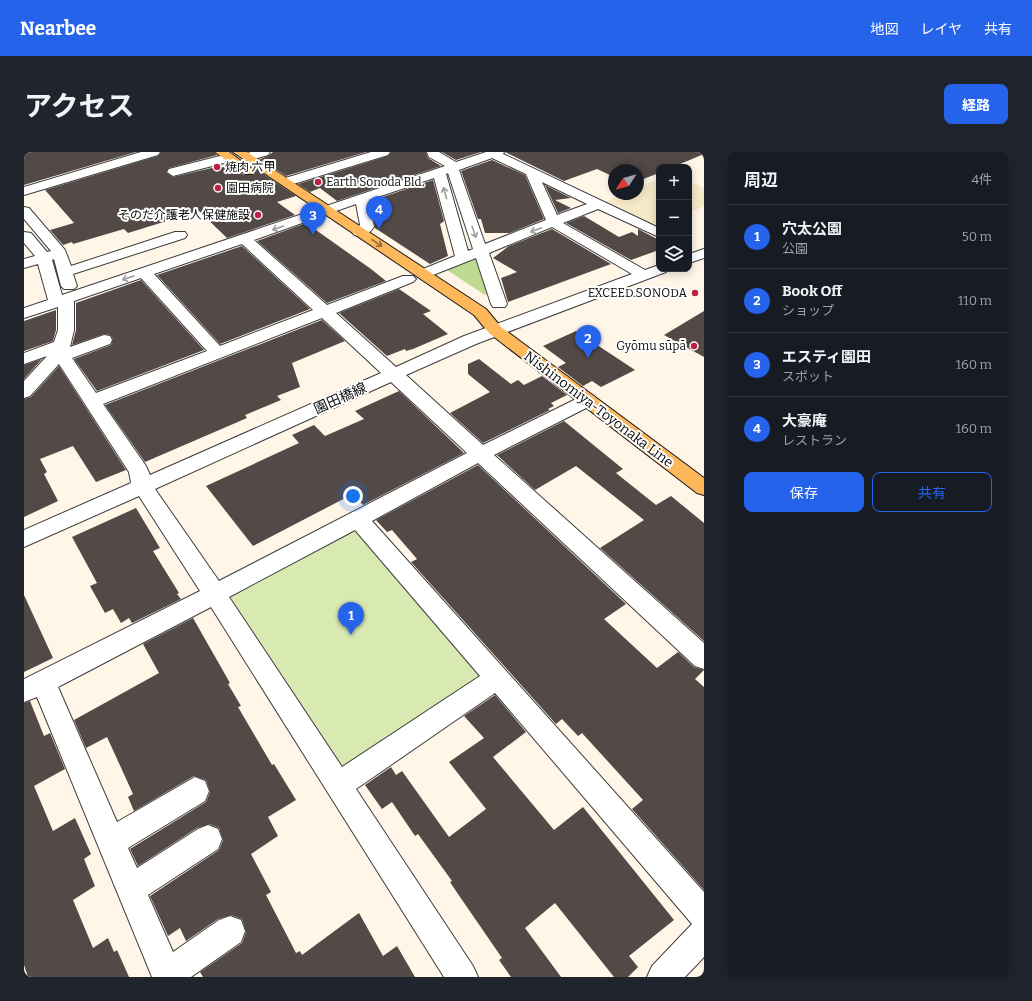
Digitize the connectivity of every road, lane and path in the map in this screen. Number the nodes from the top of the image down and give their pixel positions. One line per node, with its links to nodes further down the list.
1 (154, 152): 15 (street)
2 (264, 152): 6 (street)
3 (384, 152): 14 (street)
4 (433, 152): 10 (street)
5 (491, 153): 10 (street); 13 (street)
6 (243, 154): 14 (main road, Nishinomiya-Toyonaka Line)
7 (220, 156): 9 (street); 21 (main road, Nishinomiya-Toyonaka Line)
8 (184, 157): 9 (street)
9 (195, 166): 11 (street)
10 (454, 168): 12 (street); 18 (street)
11 (173, 172)
12 (439, 172): 16 (street); 20 (street, one-way to 12)
13 (530, 172): 17 (street); 23 (street)
14 (286, 182): 21 (main road, Nishinomiya-Toyonaka Line)
15 (24, 190)
16 (362, 199): 21 (street); 24 (street)
17 (598, 204): 23 (street); 25 (street)
18 (466, 210): 20 (street); 29 (street, one-way to 29)
19 (24, 211): 22 (street)
20 (449, 211): 32 (street)
21 (321, 212): 24 (main road, Nishinomiya-Toyonaka Line); 28 (street, one-way to 28); 38 (main road, Nishinomiya-Toyonaka Line)
22 (29, 223): 30 (street)
23 (554, 223): 29 (street, one-way to 29); 37 (street)
24 (359, 232): 38 (main road, Nishinomiya-Toyonaka Line, one-way to 38)
25 (656, 232)
26 (24, 233): 31 (street)
27 (180, 234): 35 (street)
28 (245, 239): 36 (street); 42 (street)
29 (480, 251): 32 (street); 40 (street)
30 (60, 253): 31 (street); 35 (street)
31 (44, 258): 33 (street); 39 (street)
32 (463, 258): 38 (street)
33 (24, 264)
34 (656, 271): 37 (street, 園田橋線)
35 (66, 272): 39 (street)
36 (144, 272): 39 (street, one-way to 39); 48 (street)
37 (644, 275): 45 (street, 園田橋線)
38 (415, 276): 41 (main road, Nishinomiya-Toyonaka Line); 42 (street); 45 (main road, Nishinomiya-Toyonaka Line)
39 (65, 299): 43 (street); 47 (street)
40 (499, 304)
41 (452, 310)
42 (325, 312): 48 (street); 50 (street)
43 (24, 313)
44 (465, 319): 45 (main road, Nishinomiya-Toyonaka Line)
45 (495, 330): 50 (street, 園田橋線); 52 (main road, Nishinomiya-Toyonaka Line)
46 (104, 340): 47 (street)
47 (62, 351): 49 (street); 51 (street); 53 (street)
48 (218, 353): 53 (street)
49 (24, 359)
50 (393, 374): 54 (street); 55 (street, 園田橋線)
51 (24, 392)
52 (588, 400): 54 (street); 56 (main road, Nishinomiya-Toyonaka Line)
53 (93, 401): 55 (street)
54 (480, 454): 57 (street); 60 (street)
55 (142, 485): 58 (street, 園田橋線); 59 (street)
56 (704, 488)
57 (357, 518): 59 (street); 61 (street)
58 (24, 539)
59 (215, 594): 62 (street); 63 (street)
60 (704, 658)
61 (497, 678): 63 (street); 68 (street)
62 (34, 687): 66 (street)
63 (338, 785): 72 (street)
64 (195, 791): 66 (street)
65 (208, 839): 67 (street)
66 (111, 842): 67 (street)
67 (131, 889): 71 (street)
68 (704, 915)
69 (230, 931): 71 (street)
70 (704, 934): 73 (street)
71 (167, 976)
72 (462, 977)
73 (663, 977)

